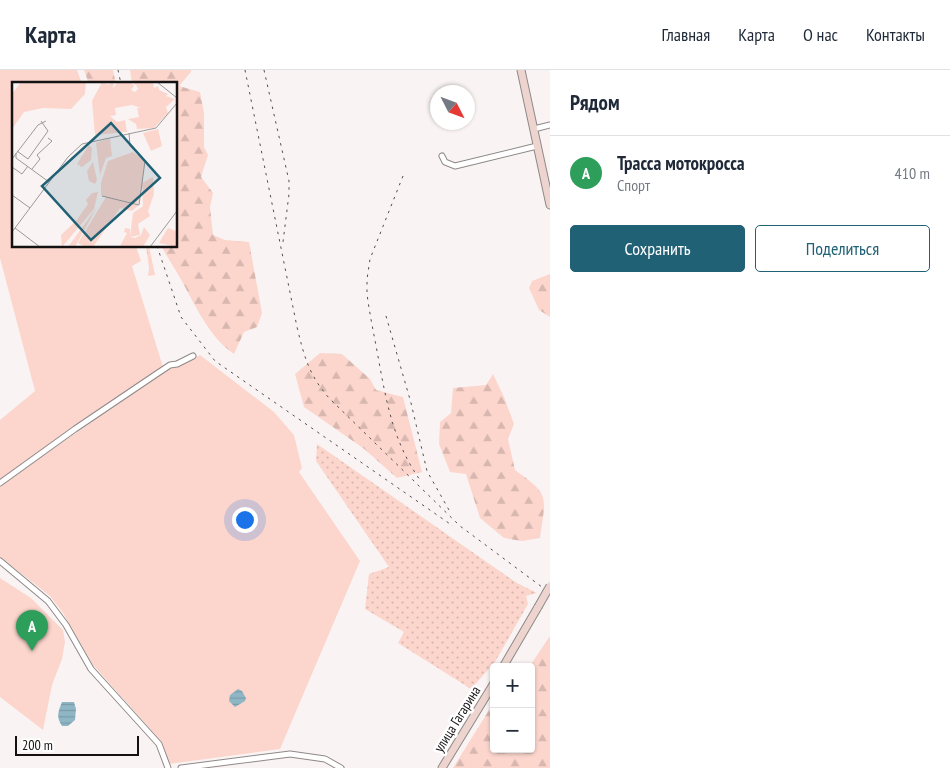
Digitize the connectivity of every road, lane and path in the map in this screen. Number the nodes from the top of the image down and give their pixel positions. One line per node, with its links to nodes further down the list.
1 (520, 70): 3 (main road)
2 (550, 125): 3 (street)
3 (534, 129): 4 (main road)
4 (537, 146): 5 (street); 6 (main road)
5 (442, 156)
6 (550, 206)
7 (193, 356): 8 (street)
8 (0, 484)
9 (0, 561): 13 (street)
10 (550, 586): 11 (main road, bridge)
11 (505, 663)
12 (490, 690): 16 (main road, улица Гагарина)
13 (168, 768)
14 (181, 768): 15 (street)
15 (341, 768)
16 (442, 768)

